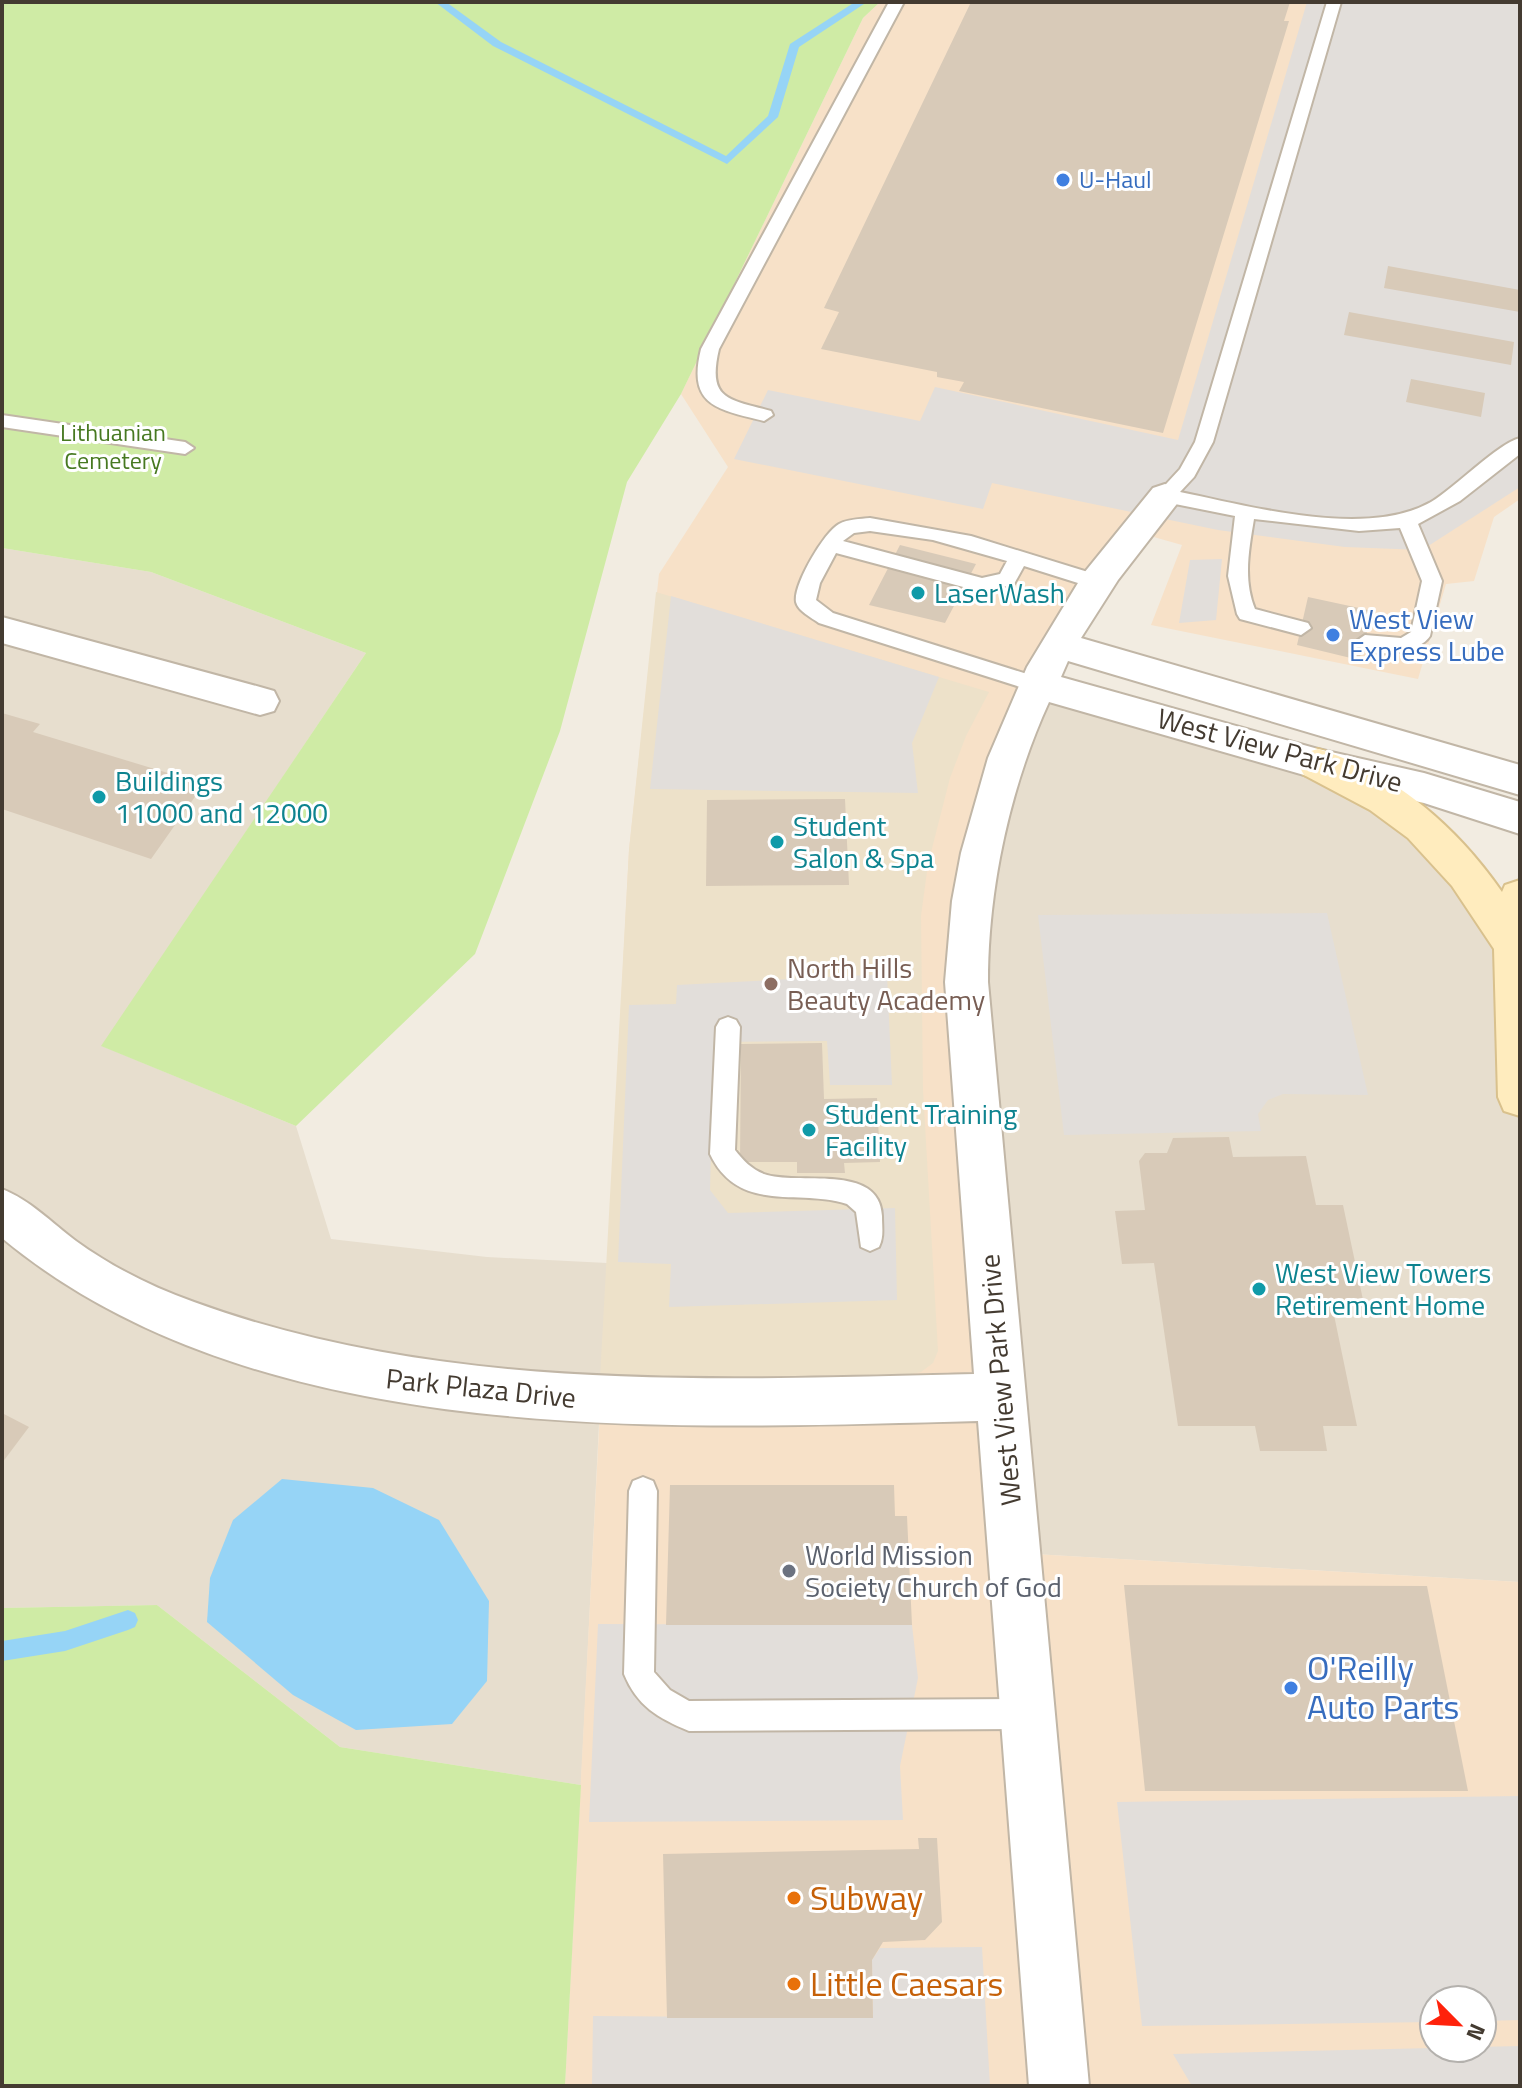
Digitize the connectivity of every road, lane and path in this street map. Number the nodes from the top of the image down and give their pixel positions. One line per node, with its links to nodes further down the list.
1 (897, 2): 3 (lane)
2 (1334, 2): 7 (lane)
3 (764, 415)
4 (2, 421): 6 (lane)
5 (1520, 444): 9 (lane)
6 (185, 448)
7 (1165, 496): 8 (lane); 12 (street, West View Park Drive)
8 (1246, 510): 9 (lane); 13 (lane)
9 (1407, 521): 15 (lane)
10 (831, 545): 11 (lane); 11 (lane); 17 (lane)
11 (1018, 559): 12 (lane)
12 (1097, 582): 16 (street, West View Park Drive)
13 (1301, 628)
14 (2, 630): 18 (street)
15 (1365, 642)
16 (1059, 645): 17 (street, West View Park Drive); 20 (street, West View Park Drive)
17 (1039, 685): 19 (street, West View Park Drive); 28 (street, West View Park Drive)
18 (260, 701)
19 (1318, 764): 21 (street, West View Park Drive); 23 (street)
20 (1520, 780)
21 (1520, 818)
22 (1520, 897): 23 (street)
23 (1515, 947): 25 (street)
24 (728, 1027): 27 (lane)
25 (1520, 1097)
26 (2, 1210): 28 (street, Park Plaza Drive)
27 (870, 1239)
28 (1001, 1397): 30 (street, West View Park Drive)
29 (643, 1491): 30 (lane)
30 (1029, 1714): 31 (street, West View Park Drive)
31 (1059, 2086)

